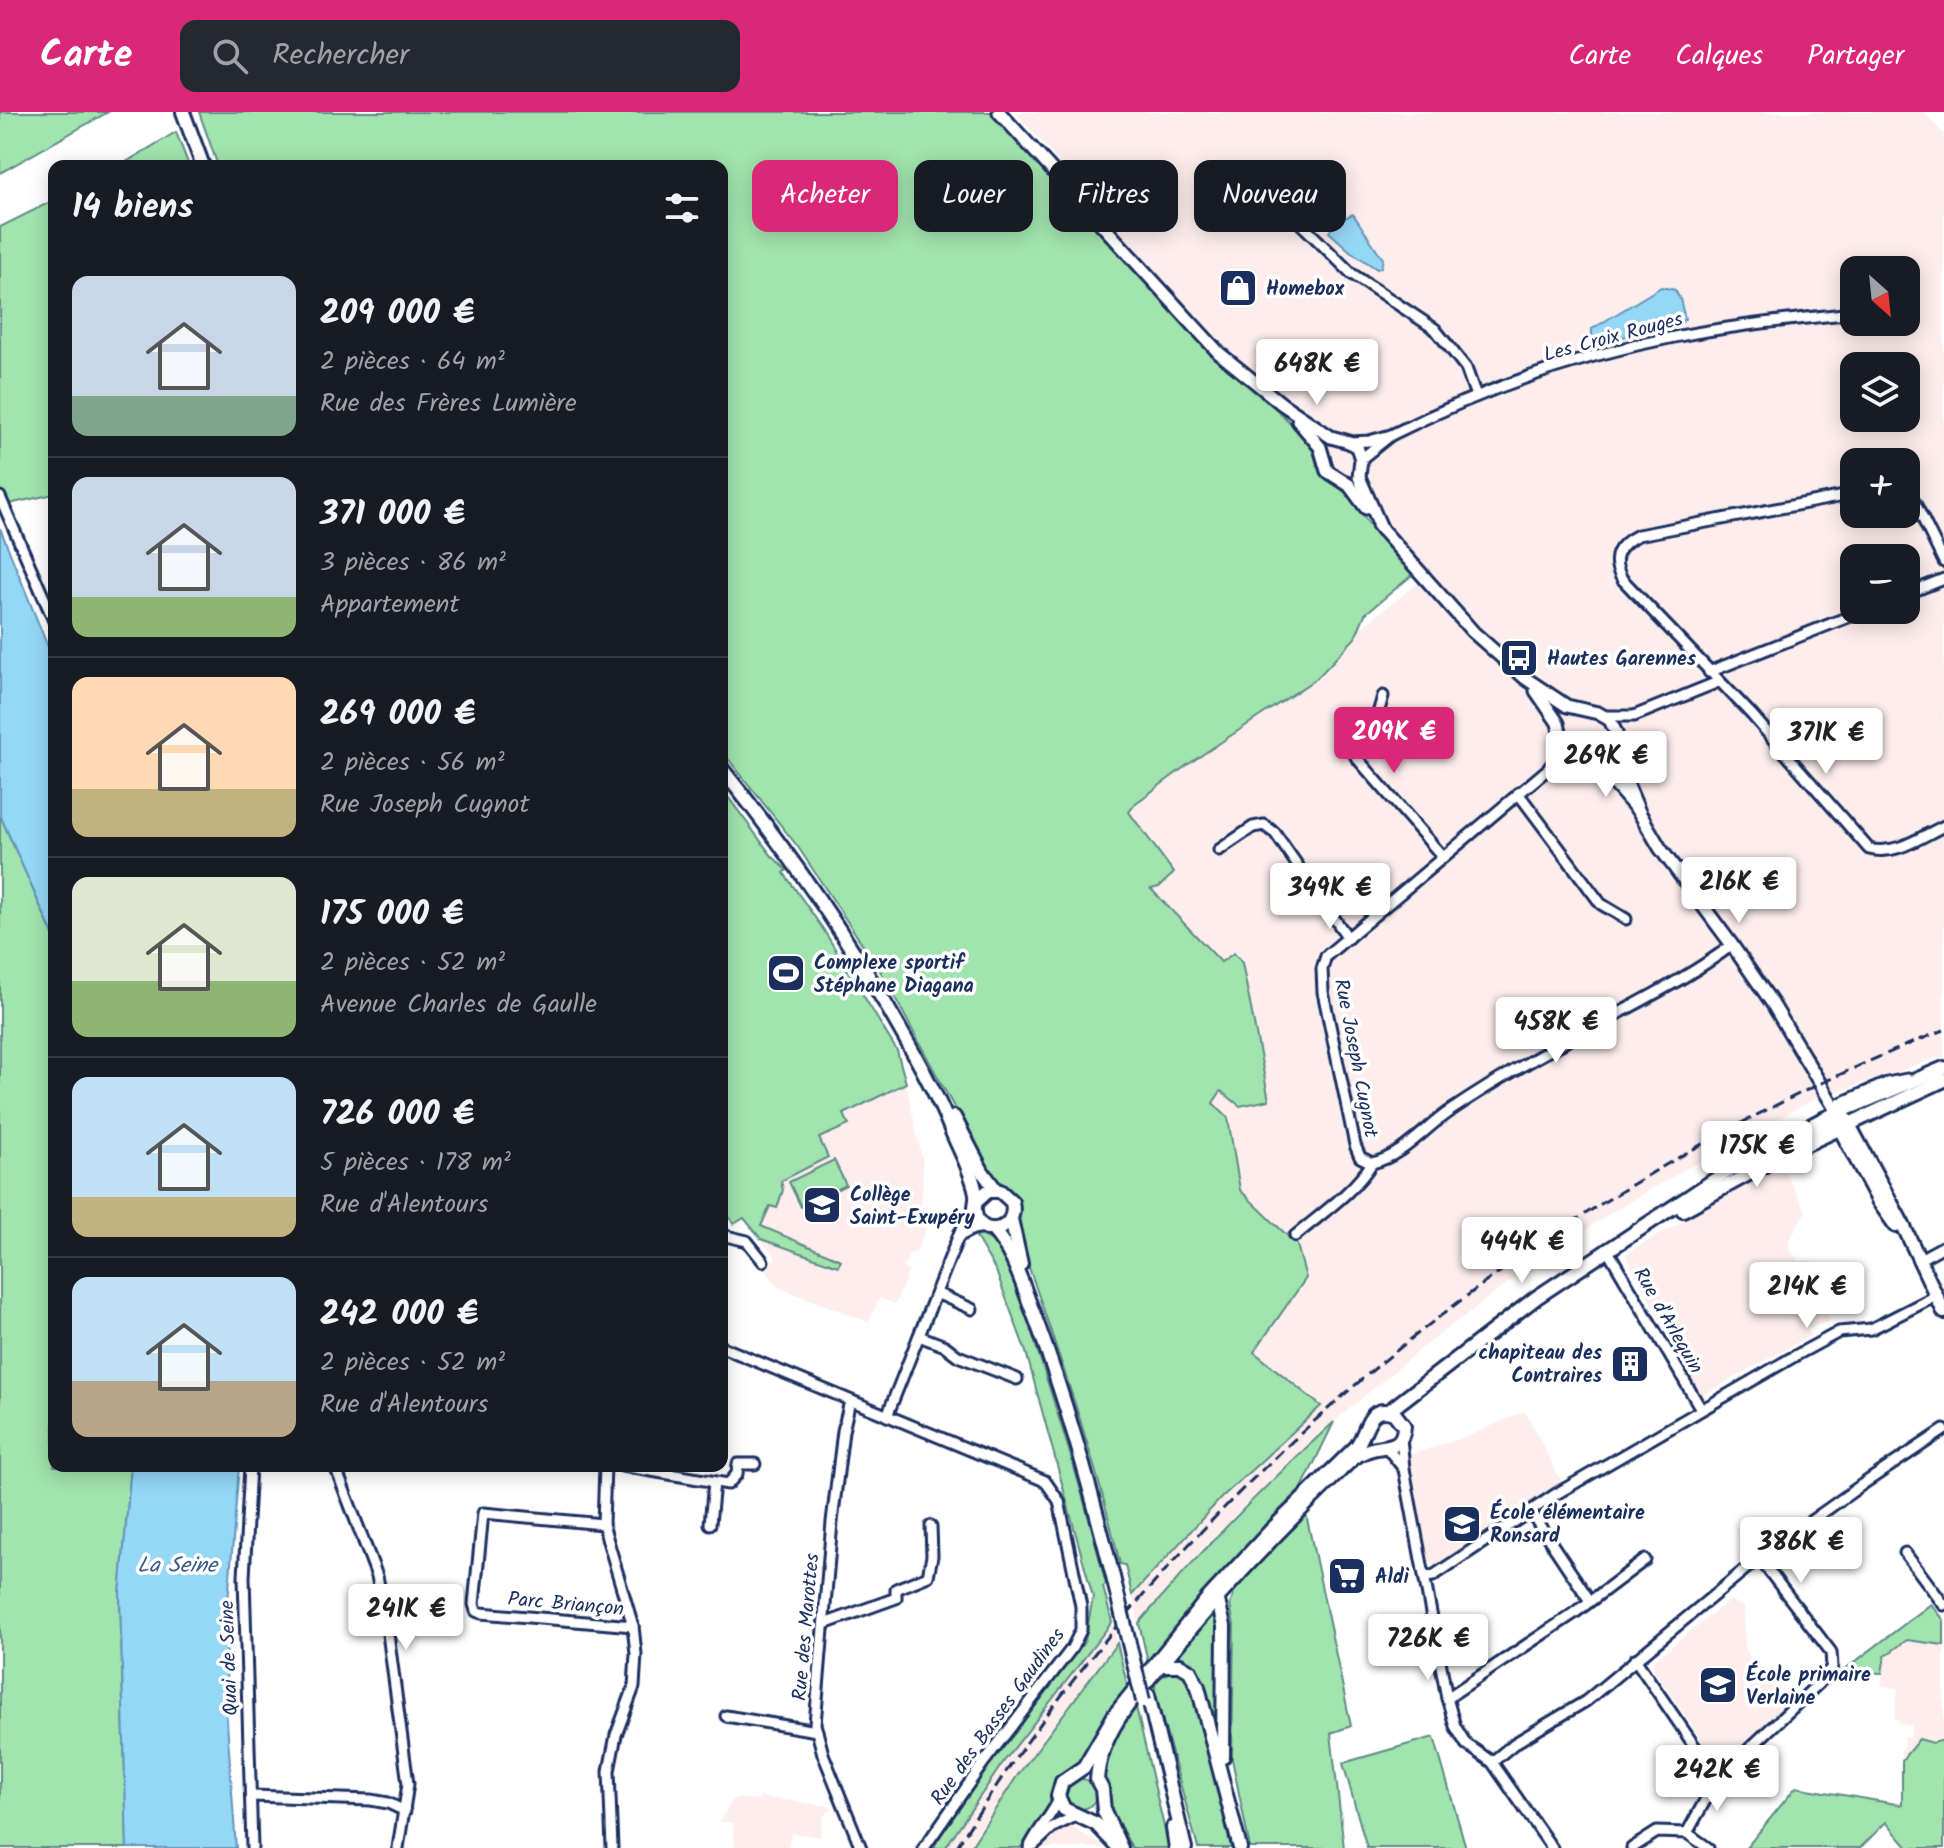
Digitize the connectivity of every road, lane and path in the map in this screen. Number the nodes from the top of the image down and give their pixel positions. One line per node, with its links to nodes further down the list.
1 (183, 112): 4 (main road)
2 (190, 112): 5 (main road)
3 (999, 112): 9 (street)
4 (201, 160)
5 (208, 160)
6 (1309, 232): 8 (street)
7 (1840, 314): 8 (street, Les Croix Rouges)
8 (1476, 396): 10 (street, Les Croix Rouges)
9 (1282, 404): 11 (street); 12 (street)
10 (1391, 435): 11 (street, Les Croix Rouges); 13 (street, Les Croix Rouges)
11 (1345, 441): 12 (street); 13 (street)
12 (1323, 456): 14 (street)
13 (1360, 464): 14 (street); 18 (street)
14 (1337, 478): 18 (street)
15 (0, 497): 22 (street)
16 (1840, 497): 24 (street)
17 (1920, 513): 19 (street)
18 (1382, 530): 25 (street)
19 (1944, 562)
20 (1944, 579): 21 (street)
21 (1920, 588)
22 (48, 607)
23 (1840, 620): 24 (street)
24 (1709, 672): 26 (street)
25 (1525, 678): 28 (street); 31 (street)
26 (1718, 682): 30 (street); 39 (street)
27 (1383, 696): 41 (street)
28 (1586, 711): 29 (street); 31 (street)
29 (1604, 716): 30 (street); 32 (street)
30 (1634, 716): 32 (street)
31 (1562, 738): 33 (street); 35 (street, Rue Joseph Cugnot)
32 (1616, 743): 33 (street); 38 (street)
33 (1582, 765): 35 (street, Rue Joseph Cugnot); 38 (street)
34 (728, 768): 55 (main road)
35 (1548, 769): 37 (street, Rue Joseph Cugnot)
36 (728, 777): 56 (main road)
37 (1518, 793): 41 (street, Rue Joseph Cugnot); 42 (street)
38 (1639, 812): 44 (street)
39 (1944, 826)
40 (1219, 850): 43 (street)
41 (1443, 857): 43 (street, Rue Joseph Cugnot)
42 (1626, 919)
43 (1348, 938): 53 (street, Rue Joseph Cugnot)
44 (1732, 945): 49 (street); 53 (street)
45 (1944, 1068): 46 (main road)
46 (1919, 1077): 49 (main road); 49 (street)
47 (1944, 1080): 48 (main road)
48 (1868, 1114): 49 (main road); 52 (main road)
49 (1840, 1118): 50 (main road); 51 (main road); 52 (main road); 54 (street); 63 (main road)
50 (1812, 1141): 51 (main road); 54 (main road)
51 (1847, 1142): 64 (main road)
52 (1862, 1147): 64 (main road)
53 (1372, 1163): 60 (street)
54 (1759, 1167): 63 (main road)
55 (996, 1190): 56 (main road); 57 (main road)
56 (976, 1206): 58 (main road); 61 (street)
57 (1011, 1219): 58 (main road); 97 (main road)
58 (988, 1228): 61 (street); 97 (main road)
59 (728, 1236): 65 (street)
60 (1295, 1236)
61 (958, 1237): 66 (street)
62 (1944, 1246): 64 (street)
63 (1609, 1251): 74 (main road); 75 (street, Rue d'Arlequin); 77 (main road)
64 (1914, 1254): 67 (main road)
65 (763, 1261)
66 (936, 1293): 68 (street); 70 (street)
67 (1936, 1296): 69 (main road); 75 (street)
68 (972, 1309)
69 (1944, 1312)
70 (919, 1336): 72 (street); 76 (street)
71 (728, 1350): 73 (street, Rue des Basses Gaudines)
72 (1017, 1379)
73 (850, 1401): 76 (street, Rue des Basses Gaudines); 102 (street, Rue des Marottes)
74 (1389, 1411): 77 (main road); 80 (main road)
75 (1697, 1412): 78 (street, Rue d'Arlequin); 90 (street)
76 (887, 1416): 125 (street, Rue des Basses Gaudines)
77 (1403, 1422): 81 (main road)
78 (1699, 1424)
79 (1944, 1430): 95 (street)
80 (1366, 1433): 82 (main road); 111 (main road)
81 (1401, 1438): 82 (main road); 84 (street)
82 (1382, 1447): 84 (street); 99 (main road)
83 (755, 1464): 89 (street)
84 (1404, 1469): 98 (street)
85 (250, 1472): 115 (street, Quai de Seine)
86 (337, 1472): 118 (street)
87 (605, 1472): 91 (street)
88 (656, 1472): 89 (street)
89 (714, 1482): 92 (street)
90 (1530, 1511): 98 (street); 100 (street)
91 (603, 1524): 103 (street); 103 (street, Parc Briançon)
92 (710, 1524)
93 (931, 1526): 102 (street)
94 (1905, 1553): 101 (street)
95 (1759, 1558): 104 (street); 113 (street)
96 (1645, 1560): 100 (street)
97 (1116, 1575): 106 (main road, bridge)
98 (1426, 1577): 107 (street)
99 (1217, 1597): 105 (main road); 112 (main road)
100 (1590, 1601): 107 (street)
101 (1944, 1605)
102 (824, 1624): 109 (street, Rue des Marottes)
103 (633, 1626): 123 (street)
104 (1635, 1659): 110 (street); 113 (street)
105 (1161, 1665): 112 (main road); 114 (main road)
106 (1146, 1698): 128 (main road); 129 (main road)
107 (1447, 1698): 110 (street)
108 (726, 1716): 109 (street)
109 (817, 1731): 124 (street, Rue des Marottes)
110 (1492, 1762): 131 (street)
111 (1078, 1773): 114 (main road); 116 (main road)
112 (1223, 1776): 130 (main road)
113 (1717, 1779): 120 (street)
114 (1097, 1780): 117 (main road)
115 (252, 1796): 118 (street); 121 (street, Quai de Seine)
116 (1059, 1799): 119 (main road); 126 (street)
117 (1102, 1800): 119 (main road); 127 (main road)
118 (405, 1811): 122 (street)
119 (1079, 1816): 126 (street); 127 (main road)
120 (1687, 1833): 132 (street); 133 (street)
121 (252, 1848)
122 (398, 1848)
123 (612, 1848)
124 (861, 1848)
125 (924, 1848)
126 (1030, 1848)
127 (1120, 1848)
128 (1177, 1848)
129 (1187, 1848)
130 (1240, 1848)
131 (1552, 1848)
132 (1632, 1848)
133 (1708, 1848)

